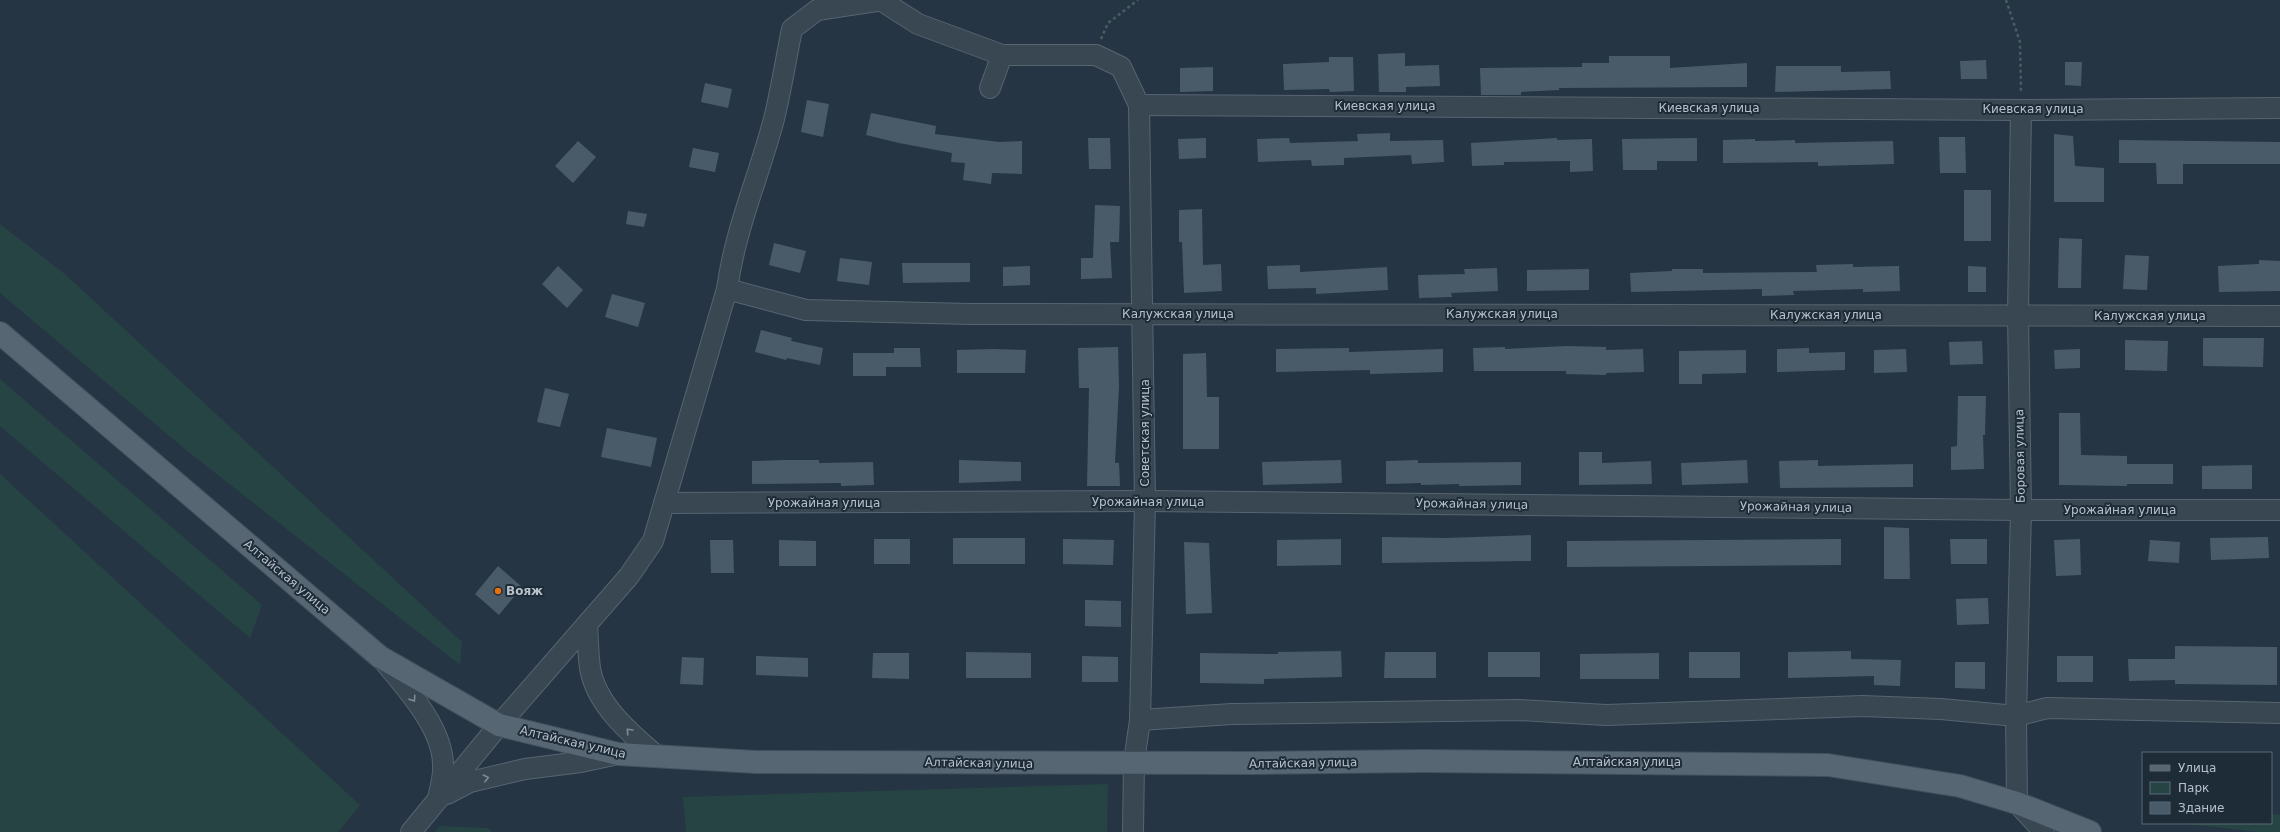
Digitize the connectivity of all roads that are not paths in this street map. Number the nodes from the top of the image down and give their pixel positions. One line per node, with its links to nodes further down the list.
1 (883, 0): 2 (street); 7 (street)
2 (1002, 55): 3 (street); 4 (street)
3 (990, 88)
4 (1139, 105): 6 (street, Киевская улица); 8 (street, Советская улица)
5 (2280, 108): 6 (street, Киевская улица)
6 (2021, 110): 9 (street, Боровая улица)
7 (726, 289): 8 (street, Калужская улица); 13 (street)
8 (1144, 314): 9 (street, Калужская улица); 12 (street, Советская улица)
9 (2018, 315): 10 (street, Калужская улица); 14 (street, Боровая улица)
10 (2280, 316)
11 (0, 333): 17 (main road, Алтайская улица)
12 (1145, 501): 13 (street, Урожайная улица); 14 (street, Урожайная улица); 20 (street, Советская улица)
13 (664, 503): 16 (street)
14 (2021, 510): 15 (street, Урожайная улица); 19 (street, Боровая улица)
15 (2280, 510)
16 (587, 624): 21 (street); 23 (street, one-way to 16)
17 (380, 657): 21 (main road, Алтайская улица); 25 (street, one-way to 25)
18 (2280, 713): 19 (street)
19 (2016, 716): 20 (street); 26 (street, Боровая улица)
20 (1140, 720): 24 (street, Советская улица)
21 (500, 725): 22 (main road, Алтайская улица); 25 (street)
22 (618, 754): 23 (main road, Алтайская улица); 25 (street, one-way to 22)
23 (658, 757): 24 (main road, Алтайская улица)
24 (1134, 762): 26 (main road, Алтайская улица); 28 (street, Советская улица)
25 (438, 799): 27 (street)
26 (2017, 803): 29 (street); 30 (main road, Алтайская улица)
27 (411, 832)
28 (1134, 832)
29 (2044, 832)
30 (2090, 832)

